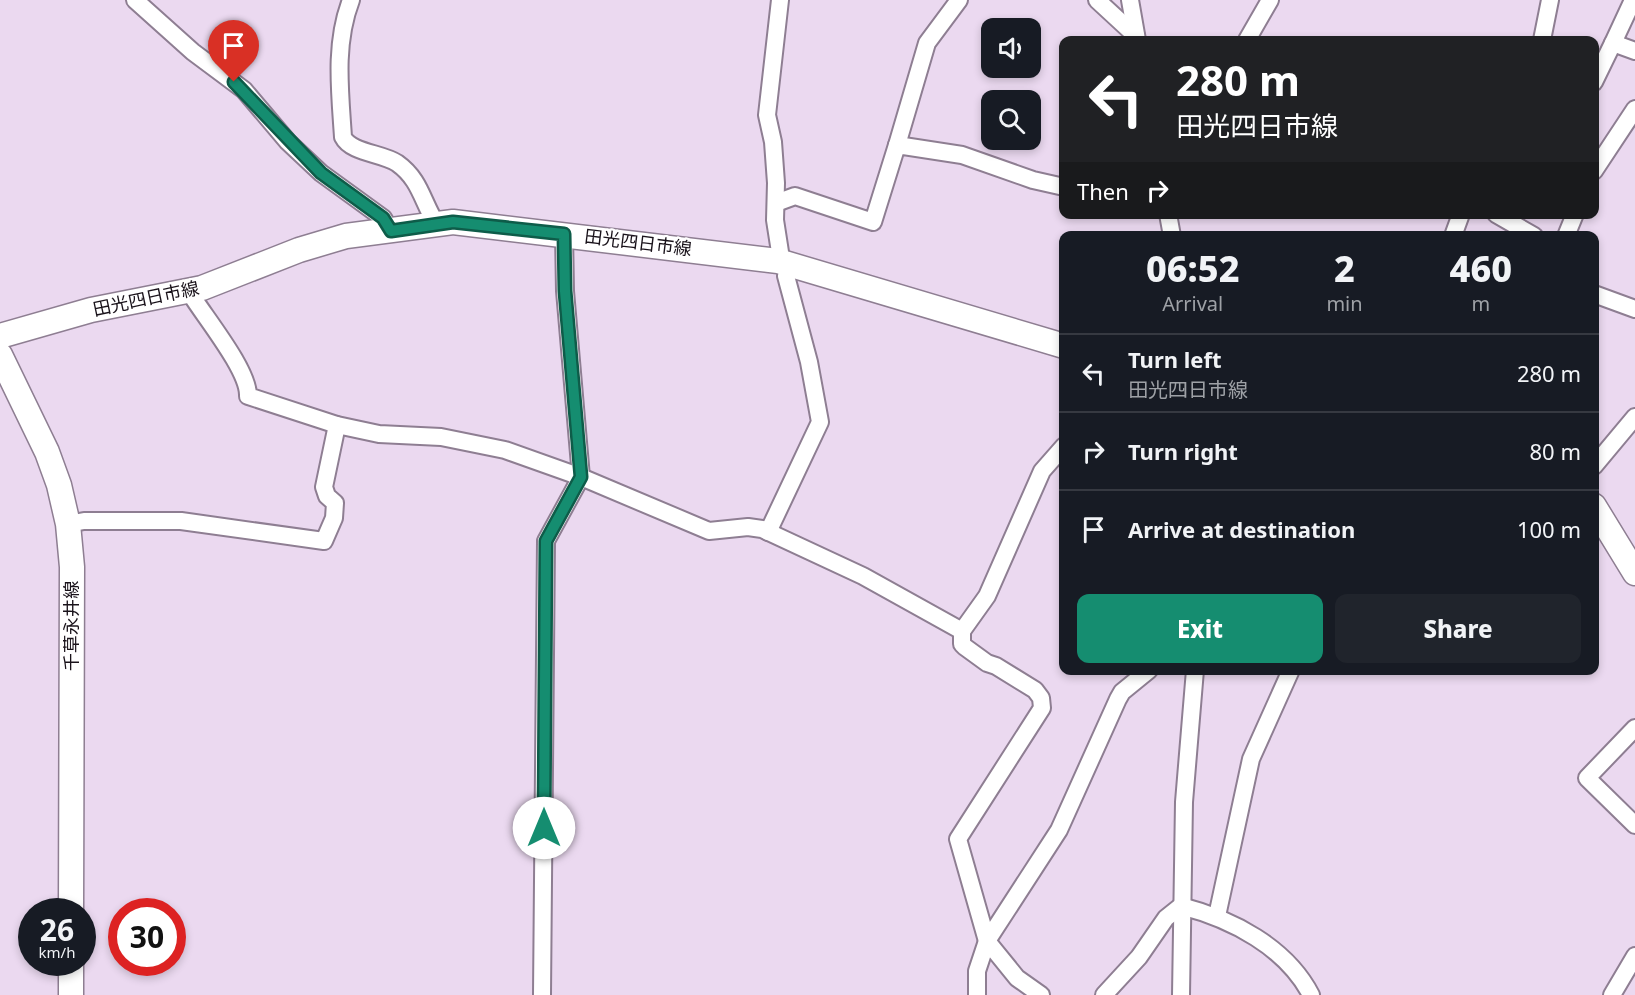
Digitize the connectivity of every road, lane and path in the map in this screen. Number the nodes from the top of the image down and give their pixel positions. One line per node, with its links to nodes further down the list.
1 (135, 0): 24 (street)
2 (351, 0): 23 (street)
3 (780, 0): 21 (street)
4 (958, 0): 18 (street)
5 (1097, 0): 10 (street)
6 (1130, 0): 11 (street)
7 (1270, 0): 12 (street)
8 (1550, 0): 13 (street)
9 (1633, 0): 14 (street)
10 (1134, 36)
11 (1136, 36)
12 (1248, 36)
13 (1543, 36)
14 (1613, 43): 15 (street); 16 (street)
15 (1635, 51)
16 (1599, 72)
17 (1635, 109): 19 (street)
18 (897, 145): 20 (street); 21 (street)
19 (1600, 153)
20 (1059, 186)
21 (776, 203): 27 (street)
22 (1505, 219): 25 (street)
23 (437, 225): 24 (main road, 田光四日市線); 26 (main road, 田光四日市線)
24 (391, 231): 28 (main road, 田光四日市線)
25 (1525, 231)
26 (564, 234): 27 (main road, 田光四日市線); 38 (street)
27 (784, 263): 32 (main road, 田光四日市線); 41 (street)
28 (188, 290): 31 (main road, 田光四日市線); 35 (street)
29 (1599, 296): 30 (street)
30 (1635, 309)
31 (0, 336)
32 (1059, 345)
33 (0, 355): 40 (main road, 千草永井線)
34 (1635, 417): 37 (street)
35 (337, 425): 38 (street); 40 (street)
36 (1059, 452): 43 (street)
37 (1599, 459)
38 (581, 477): 41 (street); 56 (street)
39 (1599, 514): 42 (main road)
40 (68, 524): 49 (main road, 千草永井線)
41 (768, 532): 43 (street)
42 (1635, 573)
43 (962, 631): 52 (street)
44 (1143, 675): 52 (street)
45 (1195, 675): 50 (street)
46 (1289, 675): 51 (street)
47 (1635, 728): 48 (street)
48 (1635, 825)
49 (71, 898)
50 (1181, 906): 51 (street); 59 (street); 60 (street)
51 (1217, 916): 61 (street)
52 (987, 941): 57 (street); 58 (street)
53 (1635, 956): 62 (street)
54 (71, 976): 55 (main road)
55 (71, 995)
56 (542, 995)
57 (977, 995)
58 (1041, 995)
59 (1104, 995)
60 (1181, 995)
61 (1311, 995)
62 (1612, 995)

